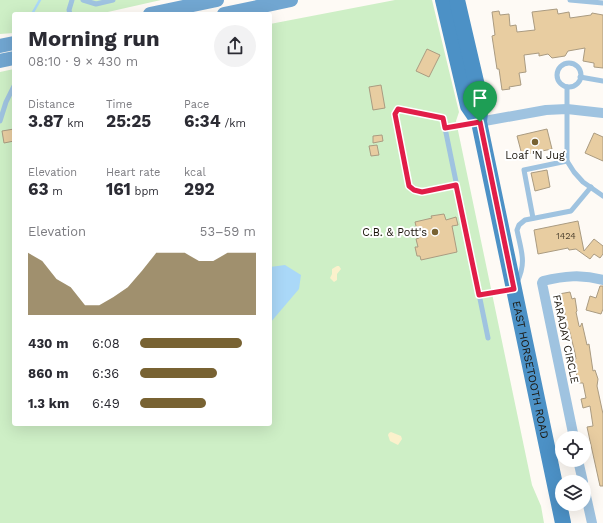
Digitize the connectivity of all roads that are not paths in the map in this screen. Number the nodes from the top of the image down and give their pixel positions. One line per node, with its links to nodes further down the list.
1 (72, 0): 10 (lane)
2 (83, 0): 3 (lane)
3 (113, 0)
4 (217, 0): 11 (main road)
5 (291, 0): 12 (main road)
6 (443, 0): 24 (main road, EAST HORSETOOTH ROAD)
7 (458, 0): 24 (main road, EAST HORSETOOTH ROAD)
8 (570, 0): 9 (lane)
9 (603, 3)
10 (70, 12)
11 (160, 12)
12 (234, 12)
13 (12, 43): 14 (main road)
14 (0, 46)
15 (12, 58): 16 (main road)
16 (0, 61)
17 (580, 77): 18 (lane); 19 (lane); 19 (lane)
18 (603, 81)
19 (567, 87): 21 (lane)
20 (12, 90): 23 (lane)
21 (568, 109): 22 (street); 24 (street); 26 (lane)
22 (603, 113)
23 (0, 121)
24 (480, 122): 25 (lane); 32 (main road, EAST HORSETOOTH ROAD)
25 (445, 128): 27 (lane); 27 (lane)
26 (567, 160): 28 (lane); 30 (lane)
27 (456, 185): 33 (lane)
28 (591, 187): 29 (lane); 30 (lane)
29 (603, 196)
30 (533, 218): 32 (lane)
31 (603, 280): 35 (street, FARADAY CIRCLE)
32 (514, 289): 33 (lane); 37 (main road, EAST HORSETOOTH ROAD)
33 (479, 295): 34 (lane)
34 (488, 338)
35 (573, 431)
36 (589, 511): 38 (street)
37 (563, 523)
38 (592, 523)

